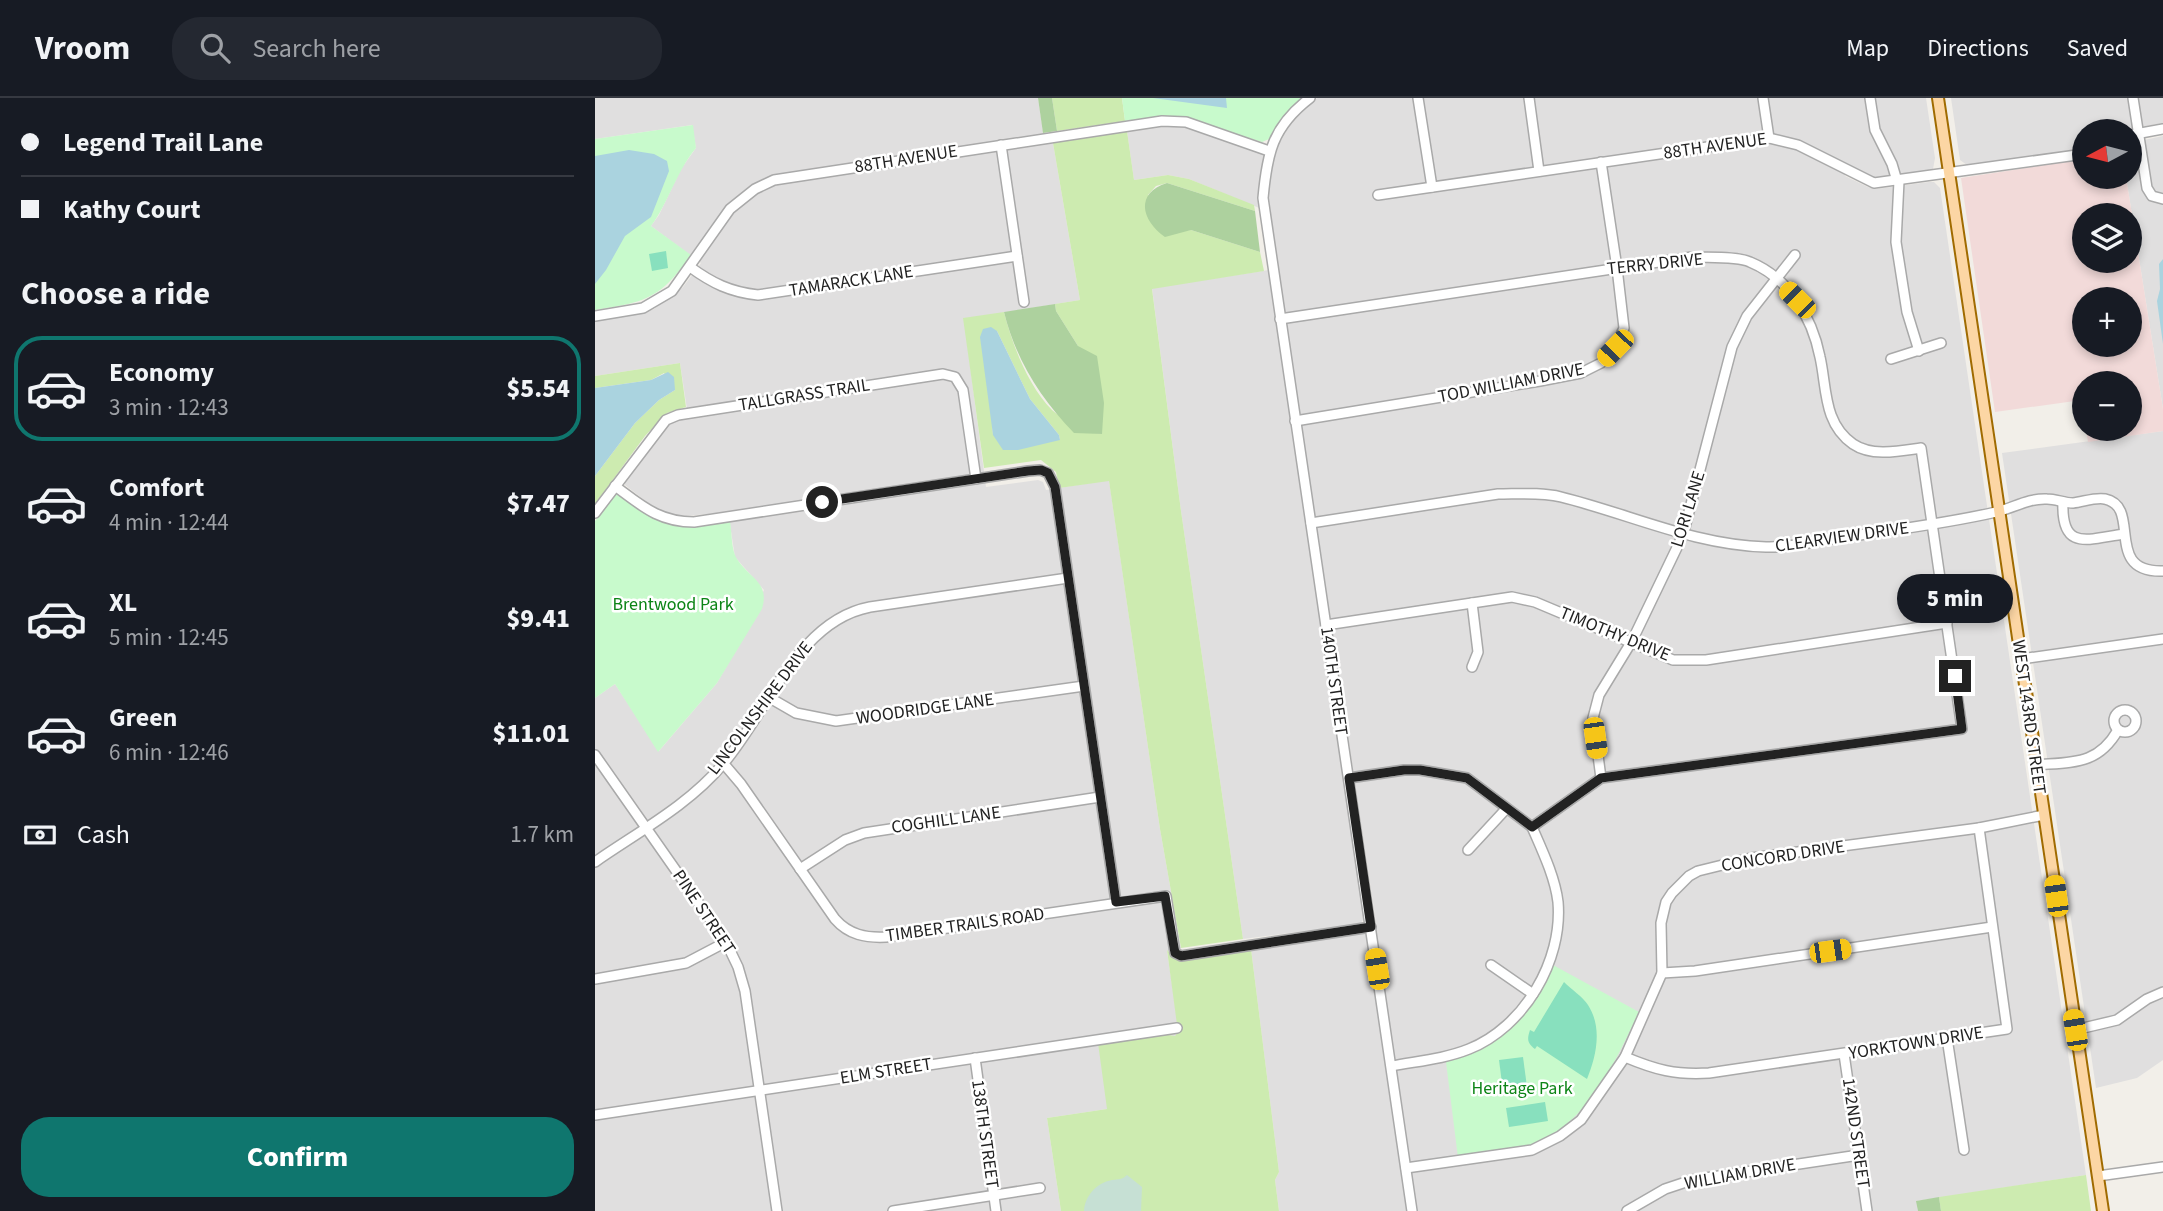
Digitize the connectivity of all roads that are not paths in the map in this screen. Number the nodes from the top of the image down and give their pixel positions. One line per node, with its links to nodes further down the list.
1 (1310, 98): 13 (street)
2 (1418, 98): 20 (street)
3 (1529, 98): 17 (street)
4 (1763, 98): 11 (street)
5 (1870, 98): 19 (street)
6 (1937, 98): 18 (main road, WEST 143RD STREET)
7 (2133, 98): 8 (street)
8 (2134, 119)
9 (2163, 129): 10 (street)
10 (2142, 133)
11 (1769, 138): 15 (street, 88TH AVENUE); 19 (street, 88TH AVENUE)
12 (1001, 145): 13 (street, 88TH AVENUE); 24 (street); 25 (street, 88TH AVENUE)
13 (1269, 151): 30 (street, 140TH STREET)
14 (2072, 156): 18 (street, 88TH AVENUE)
15 (1601, 162): 17 (street, 88TH AVENUE); 26 (street, TOD WILLIAM DRIVE)
16 (2142, 167): 22 (street)
17 (1539, 171): 20 (street, 88TH AVENUE)
18 (1949, 174): 19 (street, 88TH AVENUE); 38 (main road, WEST 143RD STREET)
19 (1898, 181): 32 (street)
20 (1432, 187): 21 (street, 88TH AVENUE)
21 (1378, 195)
22 (2163, 199)
23 (1795, 255): 27 (street, LORI LANE)
24 (1017, 256): 25 (street, TAMARACK LANE); 28 (street)
25 (690, 267): 29 (street, 88TH AVENUE)
26 (1618, 268): 27 (street, TERRY DRIVE); 30 (street, TERRY DRIVE); 34 (street, TOD WILLIAM DRIVE)
27 (1776, 278): 41 (street, TERRY DRIVE); 43 (street, LORI LANE)
28 (1024, 302)
29 (595, 316)
30 (1280, 319): 34 (street, 140TH STREET)
31 (1941, 343): 32 (street)
32 (1919, 351): 33 (street)
33 (1891, 359)
34 (1296, 421): 40 (street, 140TH STREET)
35 (976, 479): 36 (street); 36 (street, TALLGRASS TRAIL); 45 (street)
36 (615, 486): 39 (street, TALLGRASS TRAIL)
37 (2063, 502): 38 (street, CLEARVIEW DRIVE); 42 (street, CLEARVIEW DRIVE); 42 (street)
38 (1999, 512): 41 (street, CLEARVIEW DRIVE); 51 (main road, WEST 143RD STREET)
39 (595, 513)
40 (1311, 523): 43 (street, CLEARVIEW DRIVE); 48 (street, 140TH STREET)
41 (1932, 525): 43 (street, CLEARVIEW DRIVE); 47 (street)
42 (2124, 534): 44 (street, CLEARVIEW DRIVE)
43 (1683, 536): 50 (street, LORI LANE)
44 (2163, 571)
45 (1068, 578): 53 (street); 54 (street, LINCOLNSHIRE DRIVE)
46 (1472, 603): 48 (street, TIMOTHY DRIVE); 50 (street, TIMOTHY DRIVE); 52 (street)
47 (1947, 624): 50 (street, TIMOTHY DRIVE); 60 (street)
48 (1325, 625): 59 (street, 140TH STREET)
49 (2163, 639): 51 (street)
50 (1632, 641): 60 (street, LORI LANE)
51 (2021, 659): 58 (main road, WEST 143RD STREET)
52 (1472, 667)
53 (1084, 686): 54 (street, WOODRIDGE LANE); 61 (street)
54 (770, 698): 57 (street, LINCOLNSHIRE DRIVE)
55 (2118, 730): 58 (street)
56 (595, 755): 64 (street, PINE STREET)
57 (723, 764): 64 (street, LINCOLNSHIRE DRIVE); 69 (street, TIMBER TRAILS ROAD)
58 (2036, 765): 63 (main road, WEST 143RD STREET)
59 (1349, 778): 62 (street); 71 (street, 140TH STREET)
60 (1601, 778): 65 (street)
61 (1100, 797): 69 (street, COGHILL LANE); 70 (street)
62 (1506, 809): 65 (street); 67 (street)
63 (2044, 815): 66 (street, CONCORD DRIVE); 80 (main road, WEST 143RD STREET)
64 (646, 827): 68 (street, LINCOLNSHIRE DRIVE); 73 (street, PINE STREET)
65 (1532, 827): 78 (street)
66 (1979, 828): 72 (street, YORKTOWN DRIVE); 75 (street, CONCORD DRIVE)
67 (1468, 850)
68 (595, 862)
69 (800, 869): 70 (street, TIMBER TRAILS ROAD)
70 (1116, 902): 71 (street, TIMBER TRAILS ROAD)
71 (1371, 927): 85 (street, 140TH STREET)
72 (1992, 927): 75 (street); 81 (street, YORKTOWN DRIVE)
73 (726, 942): 76 (street); 86 (street, PINE STREET)
74 (1491, 965): 78 (street)
75 (1662, 972): 83 (street, CONCORD DRIVE)
76 (595, 979)
77 (2163, 992): 80 (street)
78 (1533, 994): 85 (street)
79 (1177, 1028): 84 (street, ELM STREET)
80 (2075, 1030): 92 (main road, WEST 143RD STREET)
81 (1947, 1038): 82 (street, YORKTOWN DRIVE); 88 (street)
82 (1844, 1054): 83 (street, YORKTOWN DRIVE); 89 (street, 142ND STREET)
83 (1625, 1057): 91 (street, CONCORD DRIVE)
84 (975, 1058): 86 (street, ELM STREET); 94 (street, 138TH STREET)
85 (1392, 1066): 91 (street, 140TH STREET)
86 (760, 1090): 87 (street, ELM STREET); 95 (street, PINE STREET)
87 (595, 1115)
88 (1964, 1150)
89 (1859, 1155): 99 (street, WILLIAM DRIVE); 100 (street, 142ND STREET)
90 (2163, 1167): 92 (street)
91 (1406, 1168): 98 (street, 140TH STREET)
92 (2098, 1176): 101 (main road, WEST 143RD STREET)
93 (1040, 1188): 94 (street)
94 (993, 1196): 96 (street); 97 (street, 138TH STREET)
95 (777, 1211)
96 (893, 1211)
97 (996, 1211)
98 (1412, 1211)
99 (1627, 1211)
100 (1867, 1211)
101 (2103, 1211)

